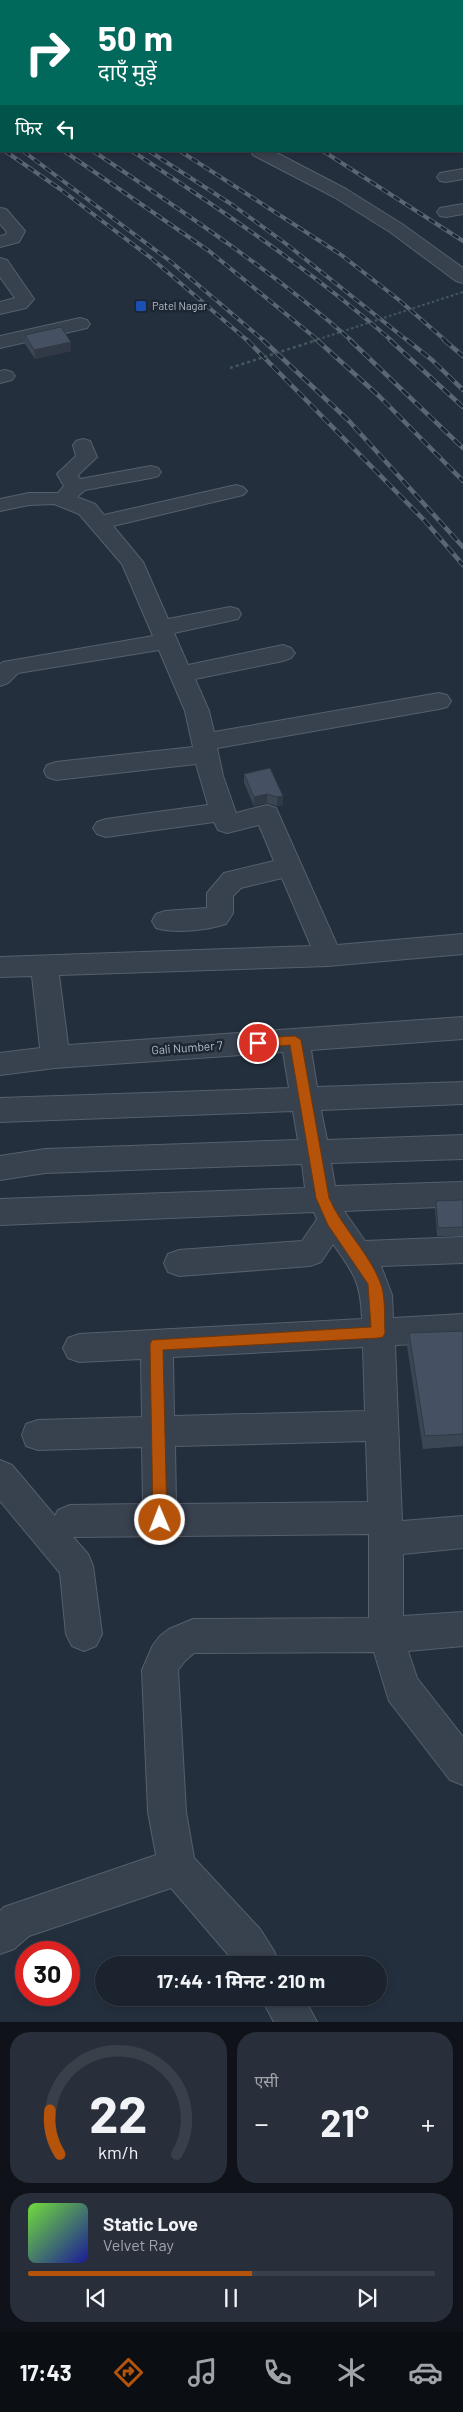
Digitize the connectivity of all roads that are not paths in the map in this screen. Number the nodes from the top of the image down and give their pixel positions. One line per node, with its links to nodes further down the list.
1 (261, 152): 5 (street)
2 (0, 213): 3 (street)
3 (0, 242)
4 (0, 264): 6 (street)
5 (463, 277)
6 (0, 308)
7 (63, 313): 9 (street)
8 (80, 324): 10 (street)
9 (0, 326)
10 (0, 342)
11 (84, 445): 14 (street)
12 (151, 472): 14 (street)
13 (236, 491): 16 (street)
14 (69, 494): 15 (street); 16 (street)
15 (0, 505)
16 (99, 523): 18 (street)
17 (230, 614): 18 (street)
18 (163, 634): 20 (street); 21 (street)
19 (283, 653): 20 (street)
20 (181, 674): 23 (street)
21 (0, 678)
22 (440, 701): 23 (street)
23 (205, 748): 24 (street); 25 (street)
24 (56, 771)
25 (223, 812): 26 (street); 27 (street)
26 (106, 828)
27 (290, 866): 28 (street); 30 (street)
28 (164, 921)
29 (463, 944): 30 (street)
30 (328, 956): 31 (street)
31 (44, 965): 32 (street); 35 (street)
32 (0, 967)
33 (463, 1028): 34 (street, Gali Number 7)
34 (295, 1040): 35 (street, Gali Number 7); 38 (street)
35 (54, 1057): 36 (street, Gali Number 7)
36 (0, 1064)
37 (463, 1093): 38 (street)
38 (305, 1099): 39 (street); 41 (street)
39 (0, 1110)
40 (463, 1147): 41 (street)
41 (314, 1153): 42 (street); 44 (street)
42 (0, 1168)
43 (463, 1194): 44 (street)
44 (328, 1210): 45 (street); 47 (street); 48 (street)
45 (0, 1212)
46 (463, 1250): 47 (street)
47 (356, 1254): 50 (street)
48 (179, 1263)
49 (463, 1328): 50 (street)
50 (378, 1333): 51 (street); 53 (street)
51 (157, 1344): 52 (street); 54 (street)
52 (79, 1348)
53 (382, 1426): 54 (street); 59 (street)
54 (158, 1432): 55 (street); 57 (street)
55 (38, 1435)
56 (0, 1476): 62 (street)
57 (160, 1520): 58 (street); 59 (street)
58 (70, 1521)
59 (386, 1528): 60 (street); 63 (street)
60 (463, 1532)
61 (463, 1630): 63 (street)
62 (84, 1634)
63 (386, 1635): 64 (street); 65 (street)
64 (463, 1767)
65 (177, 1867): 66 (street); 67 (street)
66 (0, 1935)
67 (254, 1956)
68 (286, 2006): 69 (street)
69 (296, 2022)

